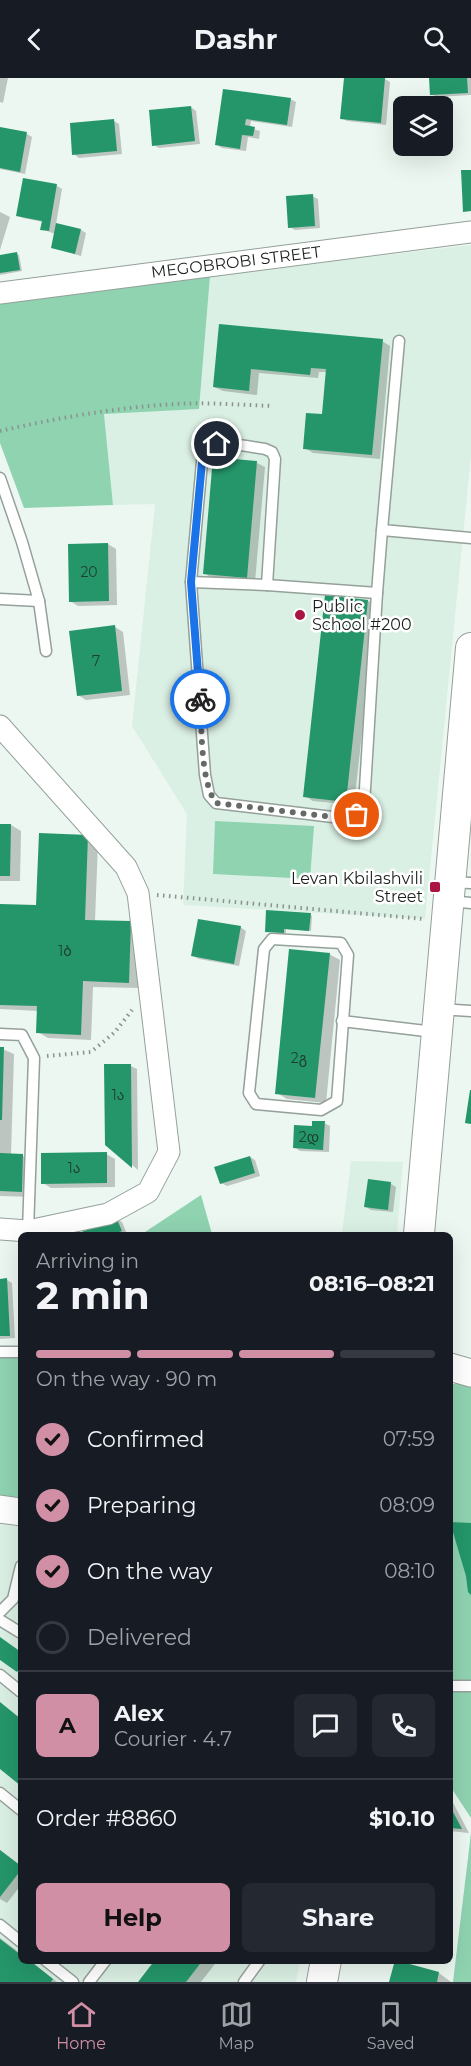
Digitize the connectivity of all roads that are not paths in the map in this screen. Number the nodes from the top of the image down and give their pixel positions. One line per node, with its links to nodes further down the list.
1 (471, 232): 2 (street, MEGOBROBI STREET)
2 (0, 293)
3 (399, 341): 5 (lane)
4 (0, 478): 11 (lane)
5 (382, 530): 6 (lane); 9 (lane)
6 (471, 538)
7 (191, 582): 8 (lane); 8 (lane); 9 (lane)
8 (267, 585): 9 (lane)
9 (377, 593)
10 (0, 599): 11 (lane)
11 (39, 601): 13 (lane)
12 (471, 648): 15 (main road)
13 (46, 651)
14 (0, 726): 22 (street)
15 (466, 765): 16 (main road)
16 (454, 898): 19 (main road)
17 (471, 1011): 19 (lane)
18 (342, 1021): 18 (lane); 19 (lane)
19 (438, 1021): 23 (main road)
20 (0, 1034): 22 (lane)
21 (0, 1229): 22 (street)
22 (28, 1231)
23 (419, 1232)
24 (0, 1352): 25 (lane)
25 (18, 1352)
26 (453, 1368): 27 (street)
27 (471, 1373)
28 (0, 1509): 29 (street)
29 (18, 1512)
30 (18, 1578): 31 (lane)
31 (0, 1612)
32 (0, 1620): 33 (lane)
33 (18, 1631)
34 (0, 1675): 37 (lane)
35 (453, 1686): 36 (lane)
36 (471, 1686)
37 (18, 1690)
38 (0, 1793): 39 (lane)
39 (18, 1808)
40 (0, 1925): 41 (lane)
41 (18, 1940)
42 (50, 1964): 46 (lane)
43 (103, 1964): 47 (lane)
44 (257, 1964): 48 (lane)
45 (325, 1964): 49 (main road)
46 (73, 1982)
47 (89, 1982)
48 (244, 1982)
49 (322, 1982)

